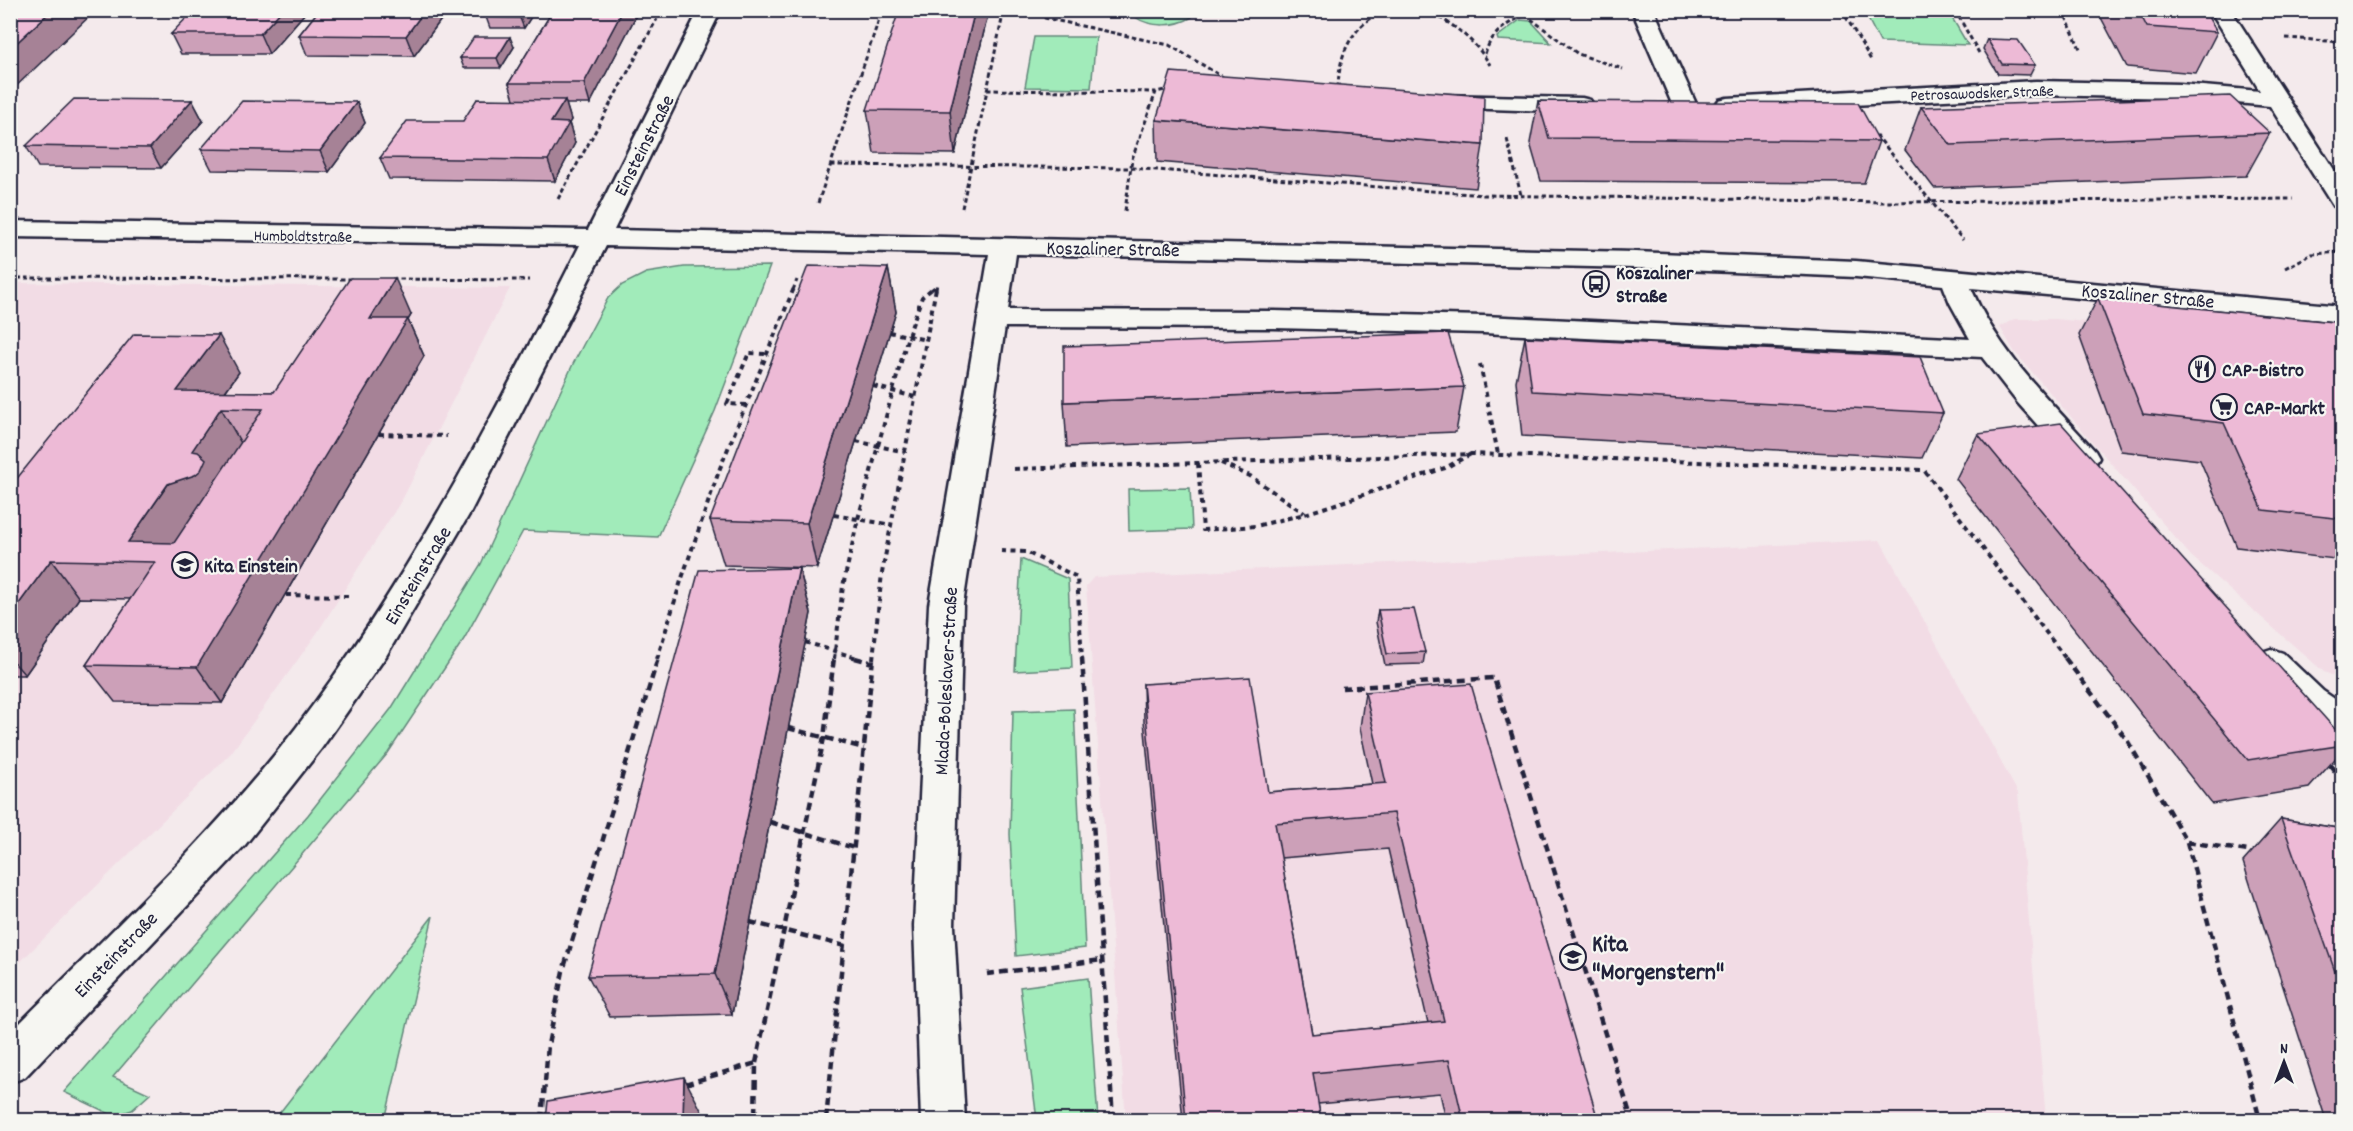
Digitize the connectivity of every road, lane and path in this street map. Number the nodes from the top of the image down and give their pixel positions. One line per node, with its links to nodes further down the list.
1 (661, 10): 31 (path)
2 (710, 10): 33 (street, Einsteinstraße)
3 (882, 10): 27 (path)
4 (1004, 10): 18 (path)
5 (1031, 10): 15 (path)
6 (1385, 10): 21 (path)
7 (1426, 10): 14 (path)
8 (1519, 10): 13 (path)
9 (1534, 10): 13 (path)
10 (1643, 10): 16 (street, Petrosawodsker Straße)
11 (1842, 10): 20 (path)
12 (2220, 10): 23 (street)
13 (1527, 14): 14 (path); 16 (path)
14 (1485, 55): 25 (path)
15 (1213, 80)
16 (1673, 81): 22 (street, Petrosawodsker Straße)
17 (1179, 87): 19 (path)
18 (987, 90): 19 (path); 28 (path)
19 (1156, 92): 29 (path)
20 (1889, 96): 22 (street, Petrosawodsker Straße); 23 (street, Petrosawodsker Straße)
21 (1339, 97)
22 (1847, 98): 34 (path)
23 (2279, 100): 35 (street)
24 (1420, 101): 25 (street)
25 (1500, 103): 26 (street); 30 (path)
26 (1607, 106)
27 (831, 165): 28 (path); 43 (path)
28 (971, 165): 29 (path); 36 (path)
29 (1131, 168): 30 (path); 38 (path)
30 (1521, 195): 34 (path)
31 (558, 199): 33 (path); 40 (path)
32 (2295, 199): 34 (path)
33 (616, 200): 41 (street, Einsteinstraße)
34 (1931, 201): 46 (path)
35 (2343, 201)
36 (961, 211)
37 (748, 213): 42 (street)
38 (1123, 221)
39 (10, 229): 40 (street, Humboldtstraße)
40 (540, 238): 41 (street, Humboldtstraße); 53 (path)
41 (595, 239): 42 (street, Koszaliner Straße); 107 (street, Einsteinstraße)
42 (737, 240): 43 (street, Koszaliner Straße)
43 (808, 242): 44 (street, Koszaliner Straße); 63 (path)
44 (947, 245): 45 (street, Koszaliner Straße); 54 (path)
45 (1004, 246): 50 (street, Koszaliner Straße); 57 (street, Mlada-Boleslaver-Straße)
46 (1969, 248)
47 (2343, 252): 48 (path)
48 (2281, 271)
49 (10, 278): 51 (path)
50 (1953, 278): 56 (street, Koszaliner Straße); 62 (street)
51 (362, 279)
52 (386, 279): 53 (path)
53 (527, 280): 55 (path)
54 (937, 285): 60 (path); 61 (path)
55 (524, 289)
56 (2343, 314)
57 (993, 318): 58 (street); 77 (street, Mlada-Boleslaver-Straße)
58 (1473, 325): 62 (street); 74 (path)
59 (889, 332): 60 (path)
60 (908, 336): 61 (path); 65 (path)
61 (926, 340): 66 (path)
62 (1991, 350): 78 (street)
63 (766, 354): 67 (path); 67 (path)
64 (873, 386): 65 (path)
65 (893, 391): 66 (path); 71 (path)
66 (915, 397): 72 (path)
67 (746, 405): 112 (path)
68 (379, 434): 70 (path)
69 (856, 441): 71 (path)
70 (445, 446)
71 (878, 446): 72 (path); 81 (path)
72 (906, 452): 82 (path)
73 (1472, 454): 74 (path); 75 (path); 80 (path)
74 (1498, 454): 99 (path)
75 (1218, 462): 76 (path); 80 (path)
76 (1198, 463): 77 (path); 80 (path)
77 (968, 471): 83 (street, Mlada-Boleslaver-Straße)
78 (2104, 482)
79 (834, 514): 81 (path)
80 (1305, 514)
81 (858, 519): 82 (path); 88 (path)
82 (892, 525): 89 (path)
83 (955, 550): 105 (path); 106 (street, Mlada-Boleslaver-Straße)
84 (286, 595): 85 (path)
85 (358, 596)
86 (805, 642): 88 (path)
87 (2253, 644): 91 (street)
88 (835, 651): 89 (path); 93 (path)
89 (873, 663): 94 (path)
90 (1342, 688): 117 (path)
91 (2343, 722)
92 (788, 728): 93 (path)
93 (824, 738): 94 (path); 98 (path)
94 (864, 748): 100 (path)
95 (2323, 757): 96 (path)
96 (2343, 781)
97 (770, 822): 98 (path)
98 (804, 832): 100 (path); 103 (path)
99 (2187, 842): 101 (path); 118 (path)
100 (854, 848): 104 (path)
101 (2265, 853)
102 (750, 922): 103 (path)
103 (783, 930): 104 (path); 108 (path)
104 (844, 946): 114 (path)
105 (1102, 960): 106 (path); 116 (path)
106 (936, 980): 115 (street, Mlada-Boleslaver-Straße)
107 (10, 1063)
108 (756, 1063): 109 (path); 113 (path)
109 (678, 1086)
110 (180, 1113): 111 (path)
111 (196, 1120)
112 (542, 1120)
113 (755, 1120)
114 (826, 1120)
115 (943, 1120)
116 (1113, 1120)
117 (1632, 1120)
118 (2260, 1120)

